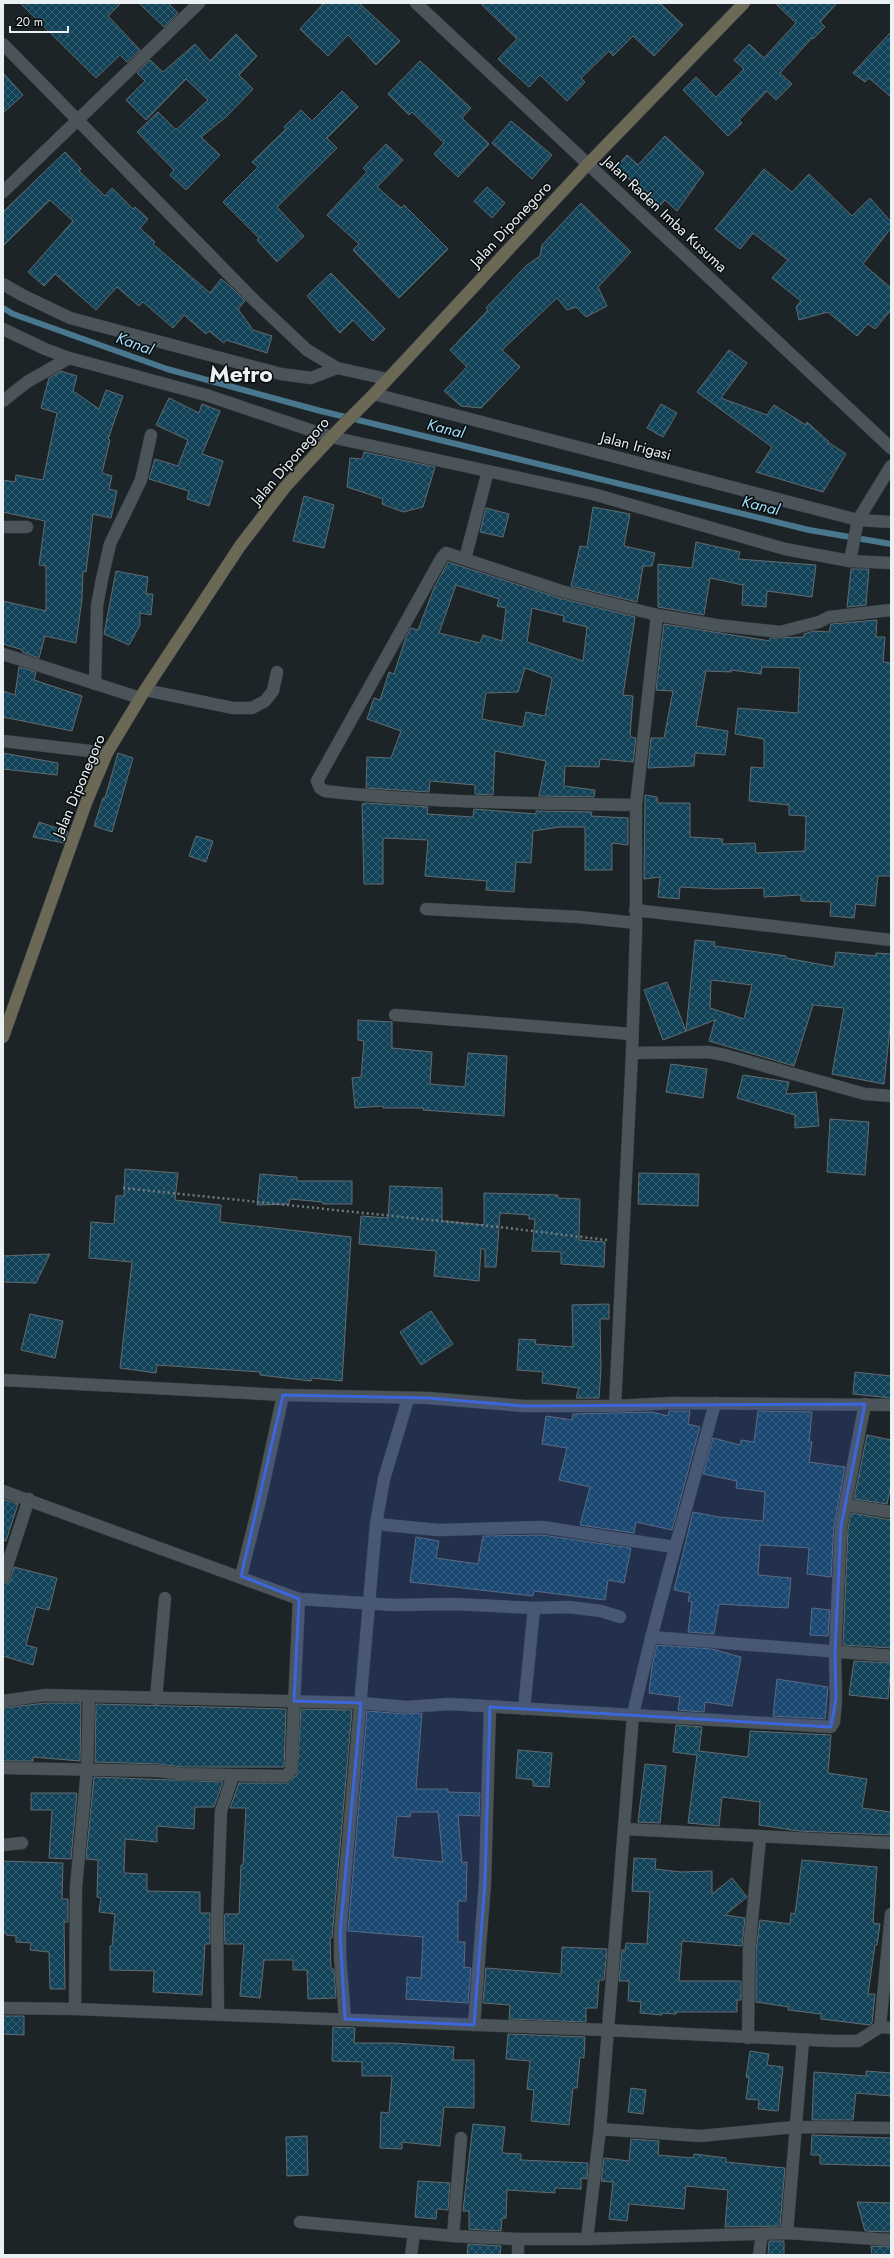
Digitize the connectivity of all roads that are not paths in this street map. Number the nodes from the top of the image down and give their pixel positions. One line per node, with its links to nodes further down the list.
1 (199, 3): 5 (street)
2 (416, 3): 6 (street, Jalan Raden Imba Kusuma)
3 (744, 3): 6 (street, Jalan Diponegoro)
4 (3, 44): 5 (street)
5 (78, 120): 7 (street); 11 (street)
6 (588, 164): 12 (street, Jalan Diponegoro); 17 (street, Jalan Raden Imba Kusuma)
7 (3, 192)
8 (3, 284): 11 (street)
9 (3, 329): 10 (street)
10 (69, 358): 14 (street); 15 (street)
11 (337, 368): 12 (street)
12 (388, 379): 13 (street, Jalan Diponegoro)
13 (371, 397): 15 (street, Jalan Diponegoro); 21 (street, Jalan Irigasi)
14 (3, 401)
15 (335, 433): 19 (street); 32 (street, Jalan Diponegoro)
16 (151, 435): 31 (street)
17 (891, 448)
18 (891, 466): 21 (street)
19 (488, 471): 24 (street); 25 (street)
20 (891, 522): 21 (street, Jalan Irigasi)
21 (858, 523): 25 (street)
22 (3, 527): 23 (street)
23 (28, 527)
24 (466, 559): 28 (street); 35 (street)
25 (850, 559): 26 (street)
26 (891, 563)
27 (891, 610): 28 (street)
28 (657, 615): 35 (street)
29 (3, 654): 31 (street)
30 (277, 672): 32 (street)
31 (95, 684): 32 (street)
32 (142, 694): 34 (street, Jalan Diponegoro)
33 (3, 740): 34 (street)
34 (108, 753): 42 (street, Jalan Diponegoro)
35 (636, 805): 37 (street)
36 (426, 909): 38 (street)
37 (634, 910): 38 (street); 39 (street)
38 (636, 923): 41 (street)
39 (891, 940)
40 (395, 1015): 41 (street)
41 (631, 1034): 43 (street)
42 (3, 1037)
43 (632, 1053): 44 (street); 51 (street)
44 (891, 1096)
45 (4, 1383): 46 (street)
46 (283, 1395): 47 (street); 58 (street)
47 (408, 1400): 51 (street); 56 (street)
48 (715, 1403): 49 (street); 51 (street); 57 (street)
49 (865, 1404): 50 (street); 54 (street)
50 (891, 1405)
51 (615, 1406)
52 (3, 1491): 53 (street)
53 (29, 1499): 58 (street); 59 (street)
54 (846, 1505): 55 (street); 66 (street)
55 (891, 1512)
56 (376, 1524): 57 (street); 62 (street)
57 (674, 1547): 65 (street)
58 (241, 1576): 61 (street)
59 (3, 1578)
60 (165, 1598): 69 (street)
61 (299, 1599): 62 (street); 71 (street)
62 (368, 1602): 63 (street); 72 (street)
63 (534, 1608): 64 (street); 74 (street)
64 (620, 1617)
65 (651, 1637): 66 (street); 75 (street)
66 (835, 1653): 67 (street); 75 (street)
67 (891, 1656)
68 (89, 1697): 69 (street); 70 (street); 77 (street)
69 (156, 1699): 71 (street)
70 (3, 1701)
71 (294, 1701): 72 (street); 78 (street)
72 (361, 1702): 73 (street); 88 (street)
73 (490, 1707): 74 (street); 89 (street)
74 (524, 1709): 75 (street)
75 (633, 1715): 79 (street)
76 (3, 1768): 77 (street)
77 (87, 1770): 78 (street); 86 (street)
78 (233, 1776): 87 (street)
79 (625, 1829): 80 (street); 91 (street)
80 (760, 1838): 81 (street); 92 (street)
81 (891, 1843)
82 (3, 1844): 83 (street)
83 (22, 1844)
84 (891, 1914): 90 (street)
85 (3, 2008): 86 (street)
86 (76, 2009): 87 (street)
87 (218, 2014): 88 (street)
88 (345, 2019): 89 (street)
89 (474, 2026): 91 (street)
90 (886, 2028): 93 (street)
91 (606, 2030): 92 (street); 96 (street)
92 (748, 2038): 93 (street)
93 (803, 2040): 94 (street)
94 (795, 2127): 95 (street); 96 (street); 100 (street)
95 (891, 2128)
96 (600, 2129): 104 (street)
97 (461, 2138): 102 (street)
98 (300, 2222): 99 (street)
99 (414, 2233): 102 (street); 106 (street)
100 (787, 2233): 101 (street); 105 (street)
101 (762, 2234): 104 (street); 108 (street)
102 (453, 2236): 103 (street)
103 (518, 2239): 104 (street); 107 (street)
104 (587, 2239)
105 (891, 2240)
106 (411, 2255)
107 (518, 2255)
108 (759, 2255)

